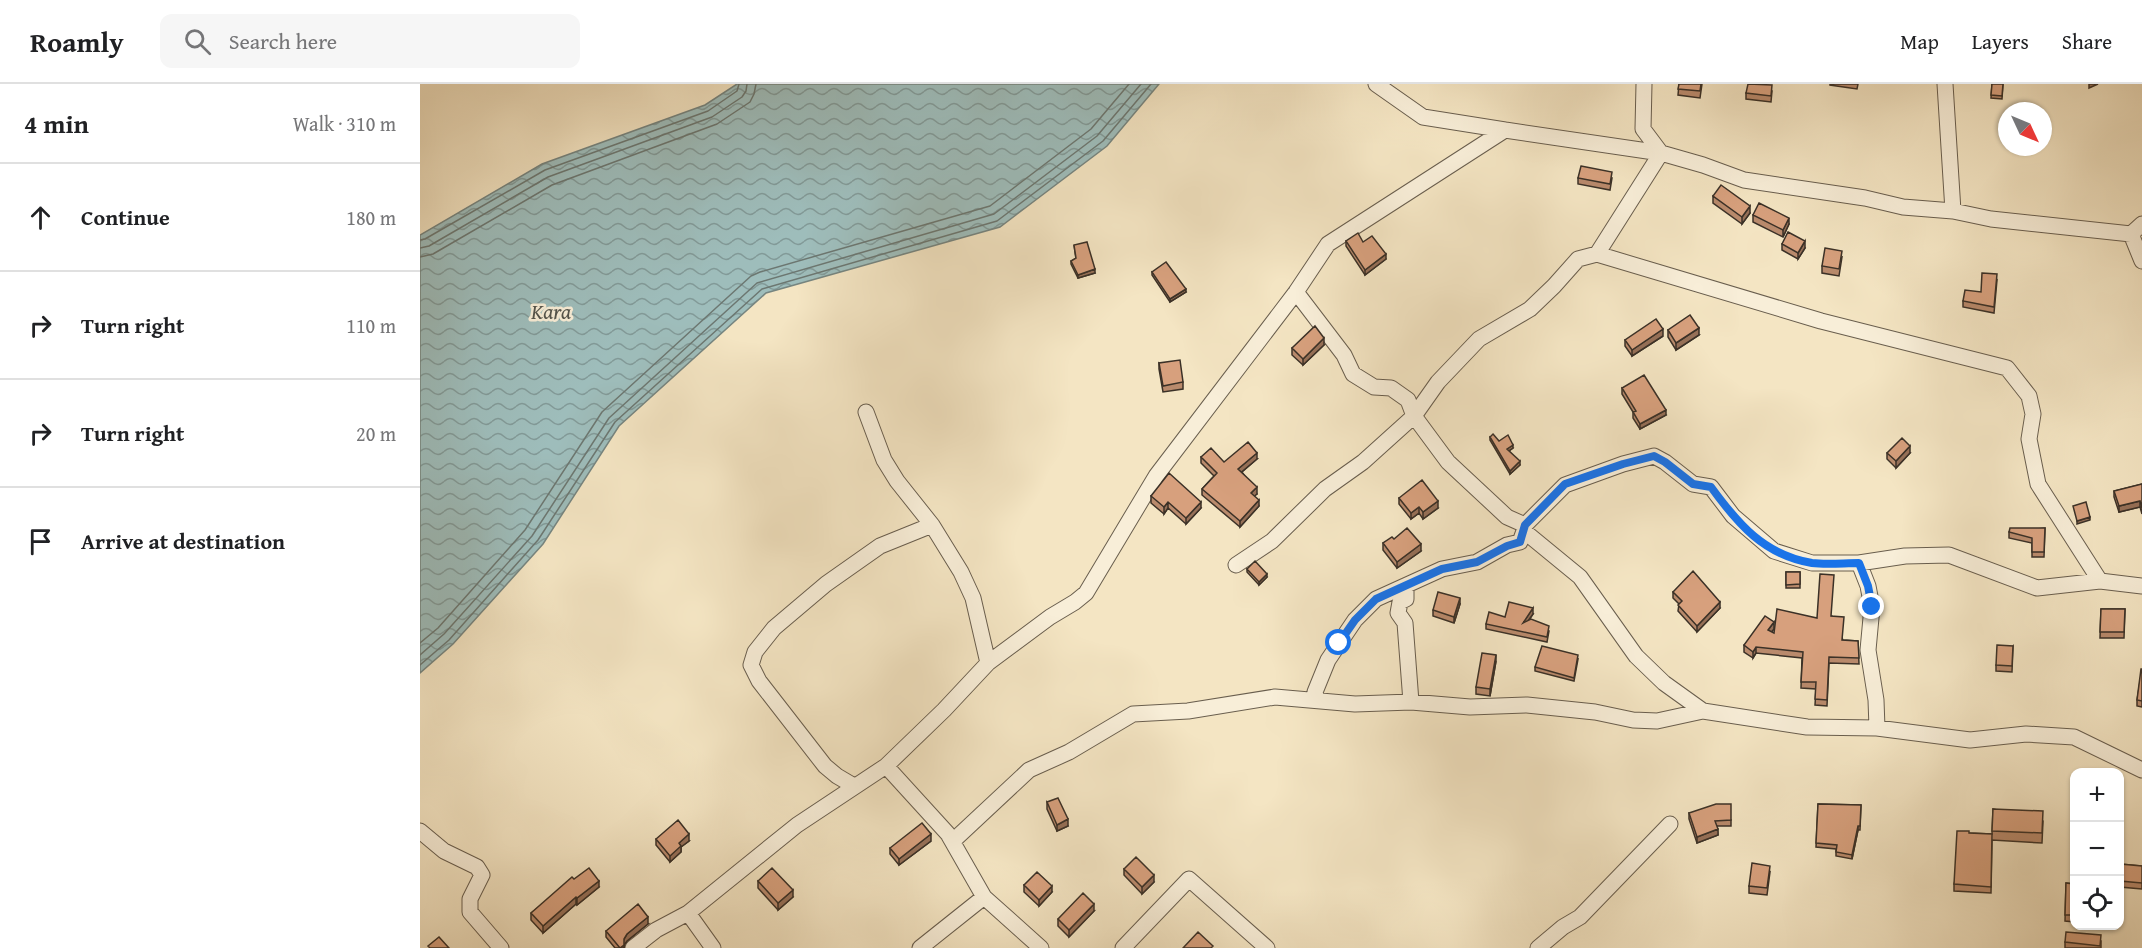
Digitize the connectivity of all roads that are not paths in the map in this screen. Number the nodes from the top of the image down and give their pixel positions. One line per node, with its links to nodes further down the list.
1 (1376, 84): 4 (street)
2 (1644, 84): 5 (street)
3 (1945, 84): 6 (street)
4 (1505, 130): 5 (street); 10 (street)
5 (1661, 153): 6 (street); 8 (street)
6 (1953, 212): 7 (street)
7 (2136, 229): 9 (street)
8 (1598, 254): 12 (street); 17 (street)
9 (2142, 261)
10 (1296, 292): 12 (street); 20 (street)
11 (866, 412): 13 (street)
12 (1414, 416): 14 (street); 16 (street)
13 (932, 525): 20 (street); 27 (street)
14 (1525, 528): 15 (street); 18 (street); 23 (street)
15 (1859, 563): 17 (street); 24 (street)
16 (1236, 565)
17 (2100, 581): 19 (street)
18 (1406, 586): 21 (street); 22 (street)
19 (2142, 586)
20 (988, 663): 25 (street)
21 (1317, 700): 22 (street); 30 (street)
22 (1411, 702): 23 (street)
23 (1703, 711): 24 (street)
24 (1877, 728): 26 (street)
25 (886, 766): 27 (street); 30 (street)
26 (2142, 770)
27 (854, 786): 32 (street)
28 (1670, 824): 40 (street)
29 (420, 831): 33 (street)
30 (953, 841): 31 (street)
31 (984, 897): 36 (street); 37 (street)
32 (688, 913): 34 (street); 35 (street)
33 (501, 948)
34 (633, 948)
35 (713, 948)
36 (920, 948)
37 (1041, 948)
38 (1123, 948): 39 (street)
39 (1267, 948)
40 (1538, 948)

